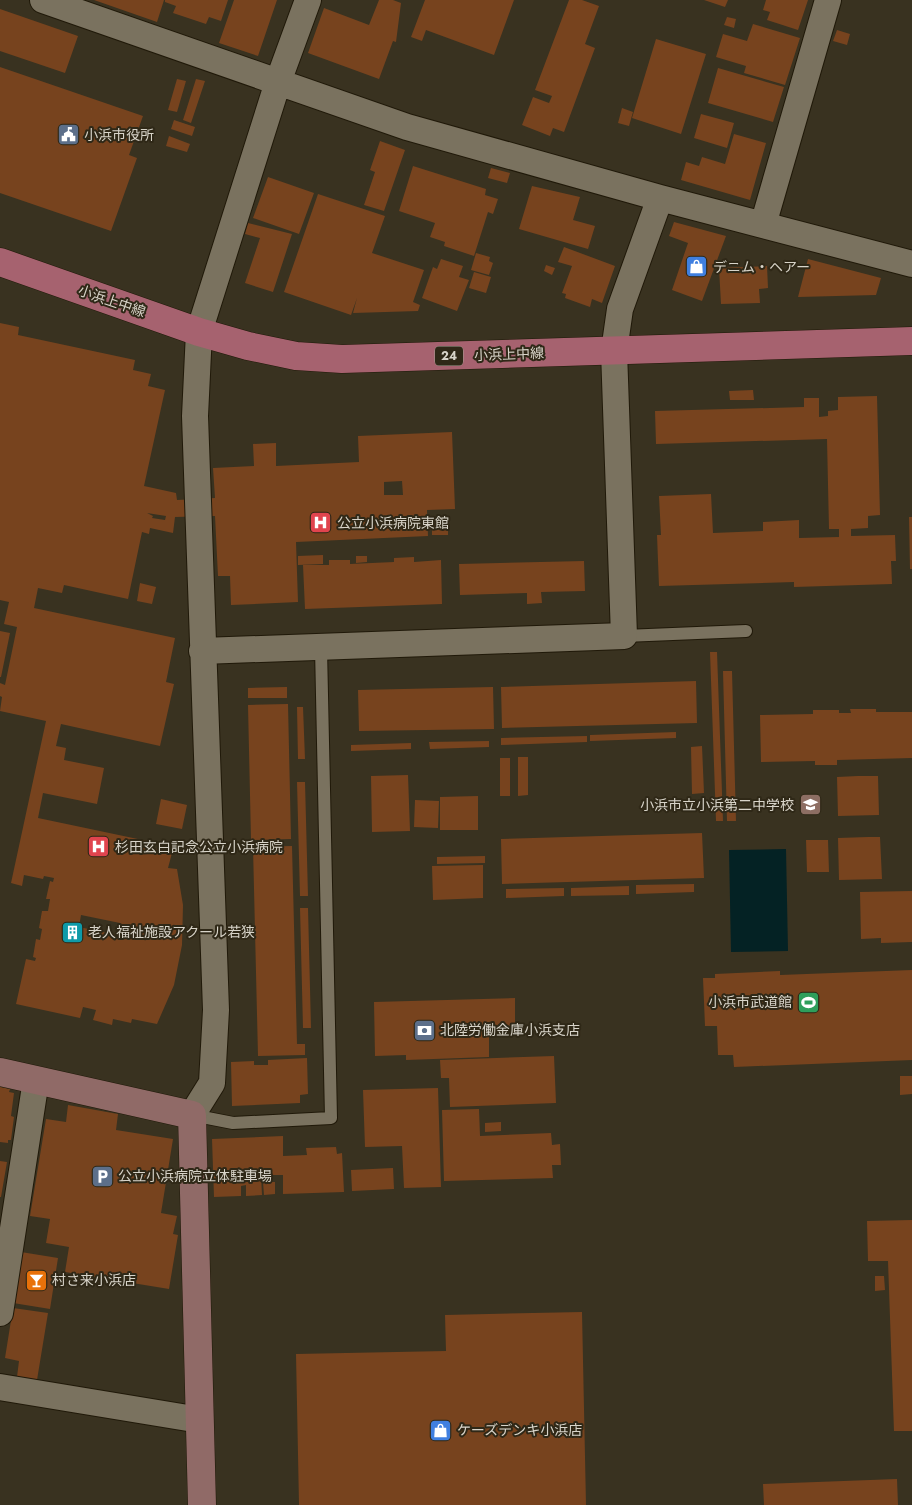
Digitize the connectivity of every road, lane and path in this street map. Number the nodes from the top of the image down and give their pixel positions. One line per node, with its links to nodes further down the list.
1 (42, 0): 4 (street)
2 (308, 0): 4 (street)
3 (828, 0): 6 (street)
4 (278, 82): 5 (street); 9 (street)
5 (660, 198): 6 (street); 11 (street)
6 (764, 225): 8 (street)
7 (0, 262): 9 (main road, 小浜上中線 / 24)
8 (912, 264)
9 (199, 332): 11 (main road, 小浜上中線 / 24); 15 (street)
10 (912, 341): 11 (main road, 小浜上中線 / 24)
11 (614, 351): 13 (street)
12 (746, 632): 13 (lane)
13 (624, 636): 14 (street)
14 (320, 648): 15 (street); 18 (lane)
15 (202, 651): 18 (street)
16 (0, 1072): 17 (street)
17 (36, 1080): 18 (street); 19 (street)
18 (192, 1115): 21 (street)
19 (0, 1312)
20 (0, 1387): 21 (street)
21 (200, 1420): 22 (street)
22 (202, 1505)

